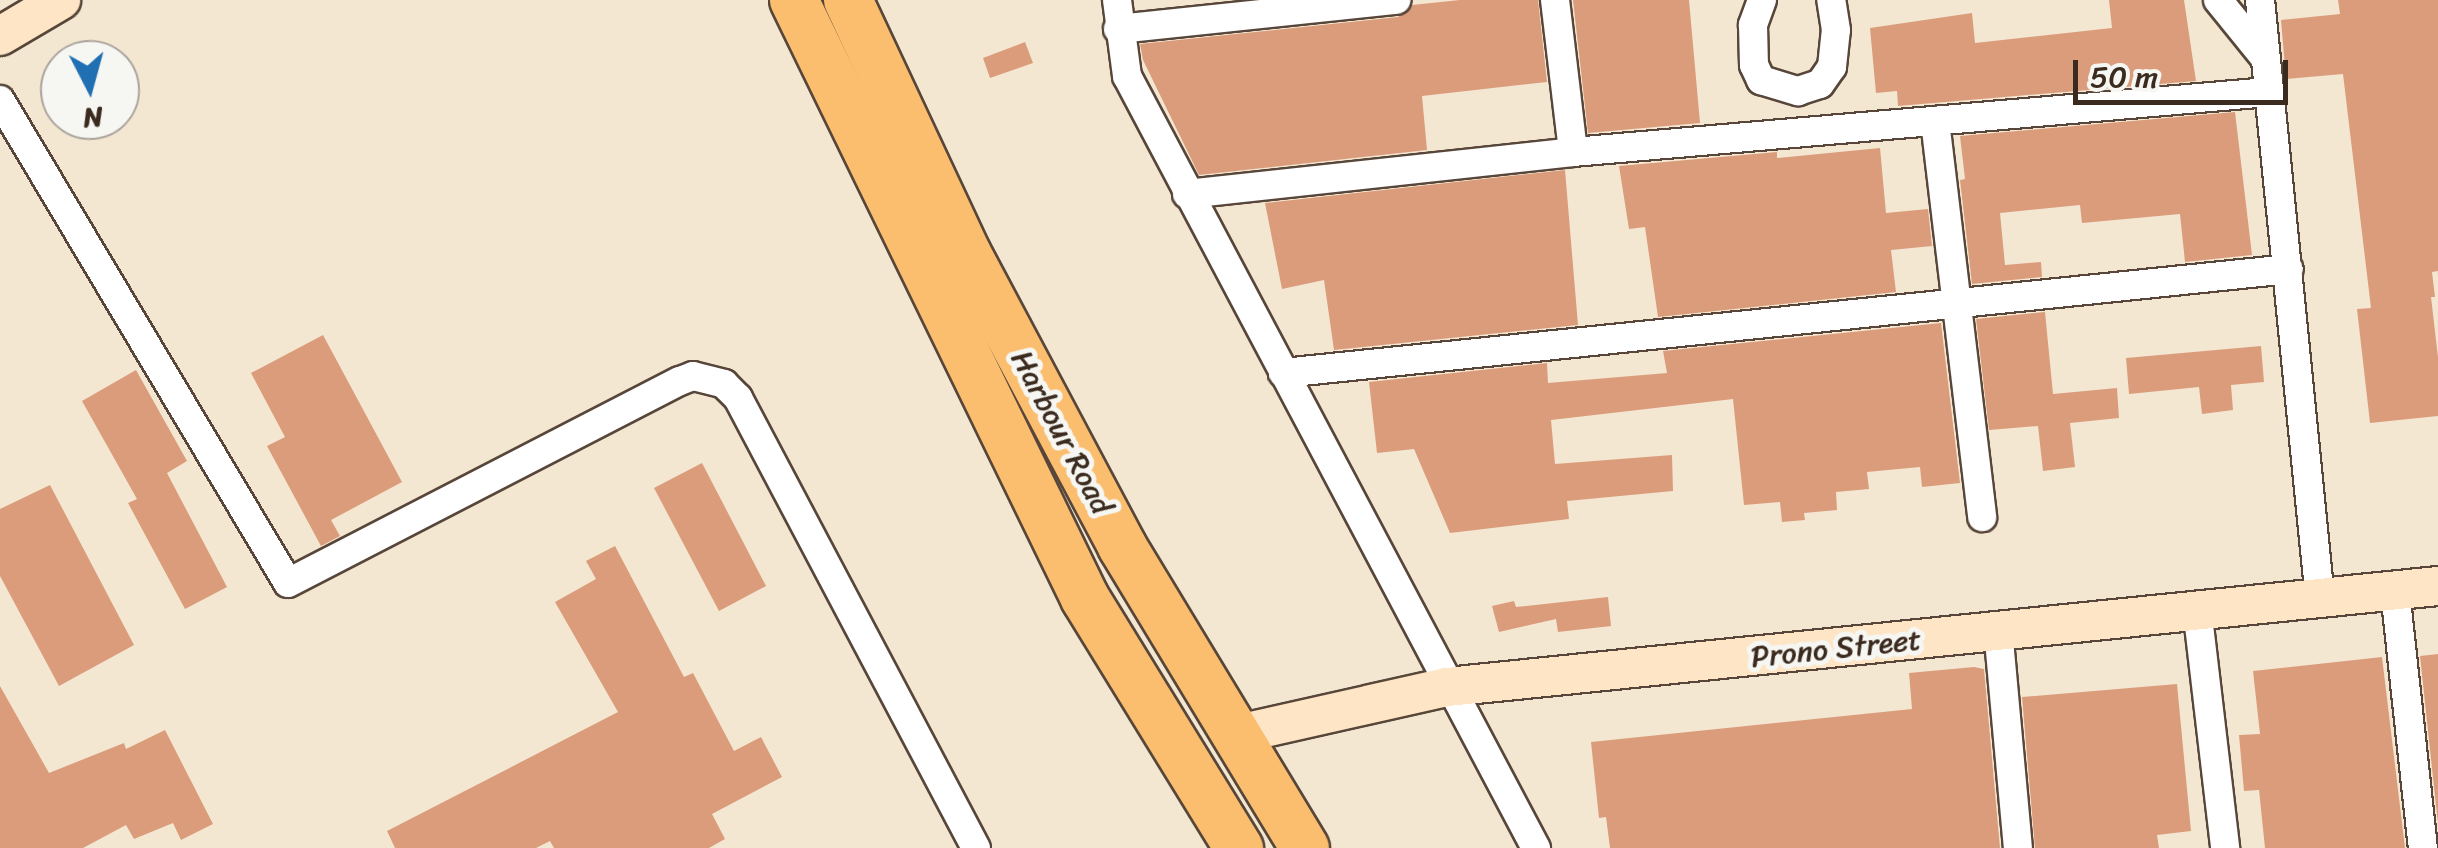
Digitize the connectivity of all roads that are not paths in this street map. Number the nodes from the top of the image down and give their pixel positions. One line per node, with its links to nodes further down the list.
1 (61, 0): 12 (street)
2 (794, 0): 32 (highway, Harbour Road)
3 (848, 0): 29 (highway, Harbour Road)
4 (1117, 0): 11 (street)
5 (1396, 0): 11 (street)
6 (1555, 0): 17 (street)
7 (1762, 0): 8 (street)
8 (1832, 0)
9 (2218, 0): 13 (street)
10 (2260, 0): 13 (street)
11 (1118, 29): 18 (street)
12 (0, 36)
13 (2264, 58): 14 (street)
14 (2268, 92): 16 (street); 19 (street)
15 (0, 100): 31 (street)
16 (1935, 121): 17 (street); 20 (street)
17 (1573, 152): 18 (street)
18 (1187, 194): 21 (street)
19 (2289, 269): 20 (street); 25 (street)
20 (1958, 305): 21 (street); 22 (street)
21 (1284, 372): 28 (street)
22 (1982, 517)
23 (2438, 586): 24 (street, Prono Street)
24 (2395, 592): 25 (street, Prono Street); 36 (street)
25 (2320, 600): 26 (street, Prono Street)
26 (2198, 608): 27 (street, Prono Street); 30 (street)
27 (1998, 629): 28 (street, Prono Street); 35 (street)
28 (1447, 687): 29 (street, Prono Street); 34 (street)
29 (1238, 734): 33 (highway, Harbour Road)
30 (2217, 847)
31 (976, 848)
32 (1239, 848)
33 (1304, 848)
34 (1536, 848)
35 (2018, 848)
36 (2422, 848)

